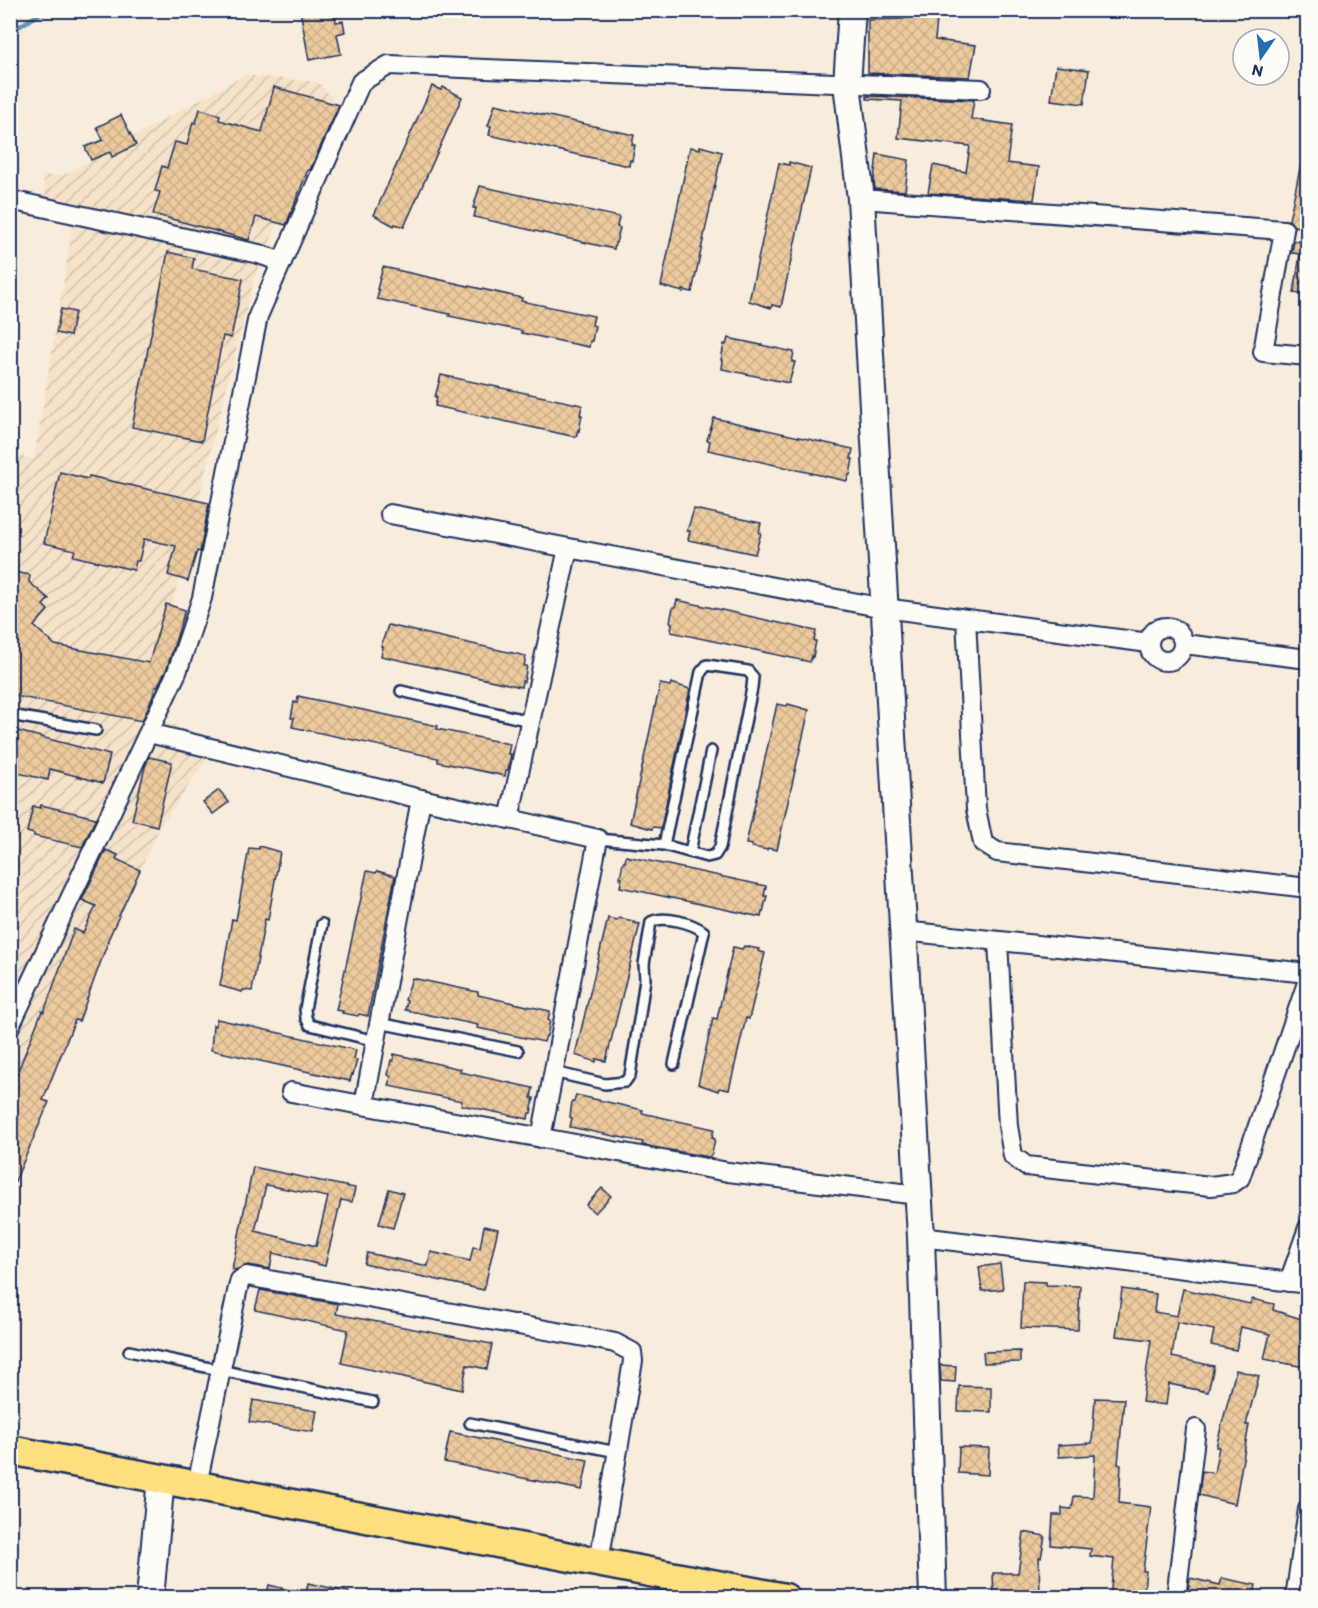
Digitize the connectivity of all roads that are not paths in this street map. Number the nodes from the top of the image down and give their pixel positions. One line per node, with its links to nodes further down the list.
1 (852, 10): 2 (street)
2 (847, 84): 3 (street); 4 (street); 6 (street)
3 (981, 89)
4 (861, 199): 7 (street); 10 (street)
5 (10, 200): 6 (street)
6 (282, 262): 17 (street)
7 (1308, 356)
8 (390, 514): 9 (street)
9 (568, 548): 10 (street); 15 (street)
10 (884, 608): 11 (street); 26 (street)
11 (966, 619): 12 (street); 24 (street)
12 (1308, 659)
13 (401, 691): 15 (lane)
14 (10, 715): 16 (lane)
15 (530, 722): 20 (street)
16 (96, 730)
17 (149, 733): 19 (street); 30 (street)
18 (711, 751): 23 (lane)
19 (421, 799): 20 (street); 31 (street)
20 (509, 819): 21 (street)
21 (598, 839): 22 (lane); 34 (street)
22 (664, 845): 23 (lane); 23 (lane)
23 (690, 852)
24 (1308, 888)
25 (322, 924): 31 (lane)
26 (903, 931): 27 (street); 38 (street)
27 (998, 941): 28 (street); 29 (street)
28 (1308, 973)
29 (1308, 980)
30 (10, 1026)
31 (378, 1032): 32 (lane); 36 (street)
32 (518, 1051)
33 (674, 1064): 34 (lane)
34 (554, 1072): 37 (street)
35 (291, 1092): 36 (street)
36 (364, 1105): 37 (street)
37 (541, 1138): 38 (street)
38 (918, 1195): 40 (street)
39 (1308, 1228): 41 (street)
40 (921, 1237): 41 (street); 55 (street)
41 (1298, 1283)
42 (129, 1351): 43 (lane)
43 (222, 1370): 44 (lane); 48 (street); 50 (street)
44 (373, 1402)
45 (470, 1423): 48 (lane)
46 (1196, 1429): 56 (street)
47 (10, 1450): 49 (main road)
48 (617, 1452): 52 (street)
49 (161, 1478): 50 (main road); 53 (street)
50 (197, 1485): 52 (main road)
51 (1308, 1509): 57 (street)
52 (599, 1562): 54 (main road)
53 (150, 1598)
54 (785, 1598)
55 (933, 1598)
56 (1176, 1598)
57 (1295, 1598)

